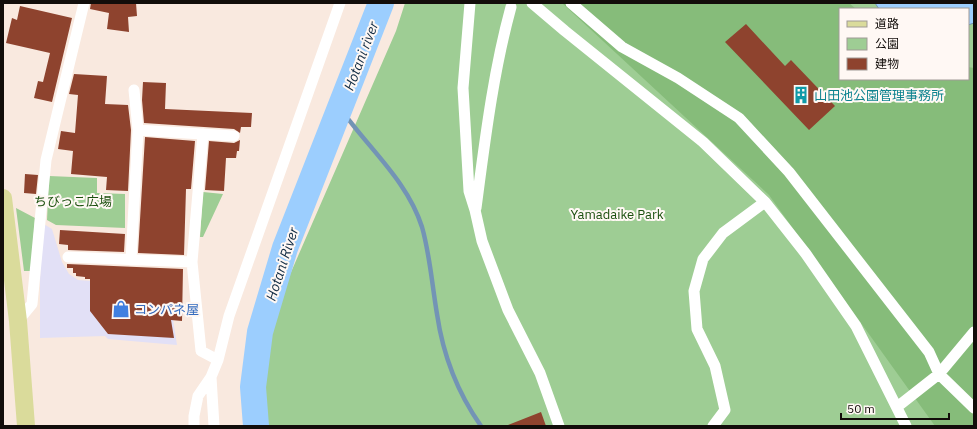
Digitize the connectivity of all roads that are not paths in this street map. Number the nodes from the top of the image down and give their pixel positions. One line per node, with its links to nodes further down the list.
1 (84, 3): 17 (street)
2 (340, 3): 19 (street)
3 (470, 3): 13 (street)
4 (532, 3): 12 (street)
5 (571, 3): 20 (street)
6 (511, 7): 13 (street)
7 (134, 90): 8 (street)
8 (138, 130): 9 (street); 15 (street)
9 (203, 134): 10 (street); 16 (street)
10 (234, 136)
11 (3, 198): 17 (main road)
12 (765, 202): 22 (street); 28 (street)
13 (475, 210): 27 (street)
14 (68, 257): 15 (street)
15 (131, 260): 16 (street)
16 (192, 262): 19 (street)
17 (18, 321): 24 (main road)
18 (974, 332): 20 (street)
19 (218, 360): 21 (street)
20 (939, 374): 22 (street); 23 (street)
21 (211, 377): 25 (street); 26 (street)
22 (897, 408): 29 (street)
23 (974, 408)
24 (26, 426)
25 (194, 426)
26 (214, 426)
27 (559, 426)
28 (713, 426)
29 (906, 426)

